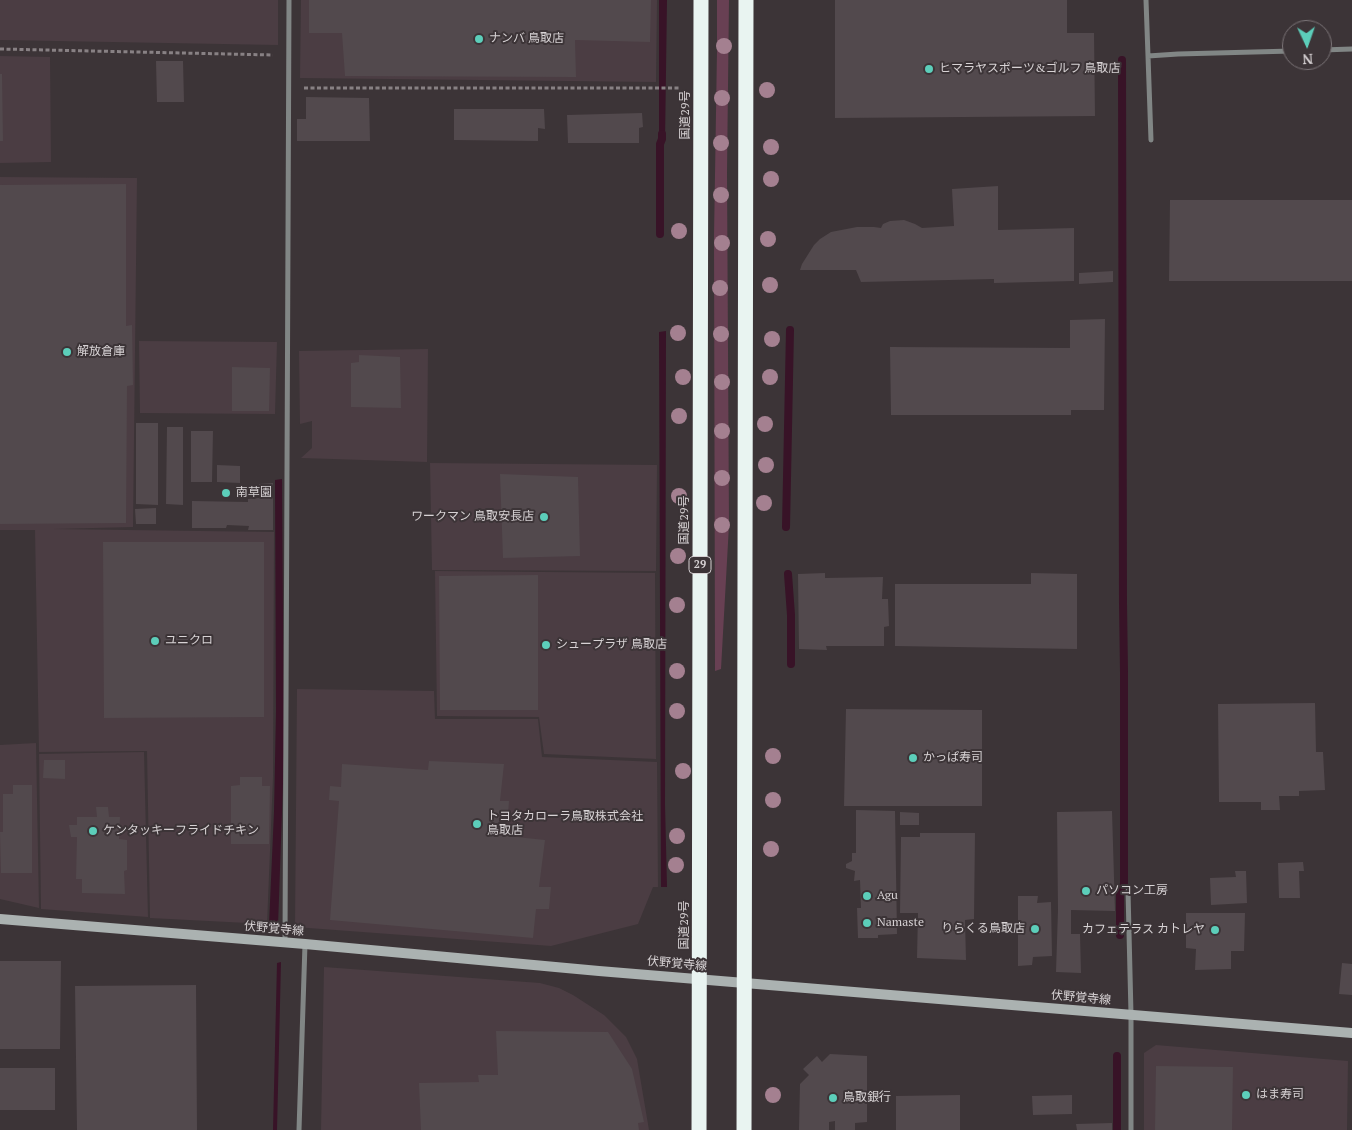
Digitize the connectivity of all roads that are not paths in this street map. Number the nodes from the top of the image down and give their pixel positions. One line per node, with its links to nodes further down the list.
1 (289, 0): 12 (street)
2 (701, 0): 14 (highway, 国道29号 / 29)
3 (746, 0): 15 (highway)
4 (1146, 0): 8 (street)
5 (1332, 50): 6 (street)
6 (1352, 50)
7 (1282, 51): 8 (street)
8 (1148, 56): 9 (street)
9 (1151, 140)
10 (1128, 891): 16 (street)
11 (0, 919): 12 (main road, 伏野覚寺線)
12 (285, 942): 13 (main road, 伏野覚寺線)
13 (305, 944): 14 (main road, 伏野覚寺線); 18 (street)
14 (700, 979): 15 (main road, 伏野覚寺線); 19 (highway, 国道29号 / 29)
15 (745, 982): 16 (main road, 伏野覚寺線); 20 (highway)
16 (1131, 1014): 17 (main road, 伏野覚寺線); 21 (street)
17 (1352, 1033)
18 (299, 1129)
19 (699, 1130)
20 (744, 1130)
21 (1131, 1130)

